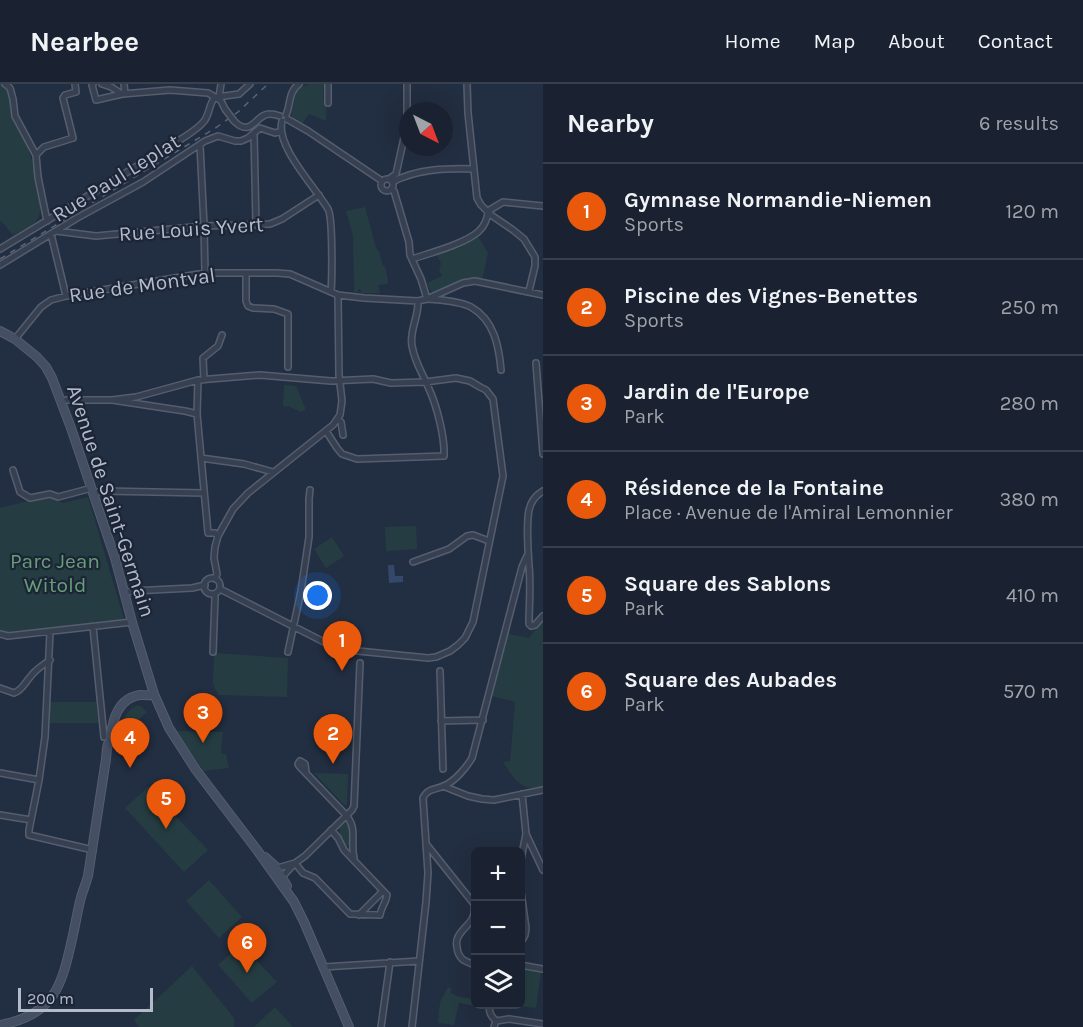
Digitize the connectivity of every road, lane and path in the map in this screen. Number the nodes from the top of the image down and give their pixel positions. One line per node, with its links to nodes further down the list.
1 (5, 84): 19 (street)
2 (75, 84): 19 (street)
3 (93, 84): 12 (street)
4 (102, 84): 12 (street)
5 (124, 84): 12 (street)
6 (221, 84): 13 (street, Rue Paul Leplat)
7 (250, 84): 13 (street)
8 (299, 84): 15 (street)
9 (328, 84): 14 (street)
10 (407, 84): 22 (street)
11 (467, 84): 20 (street)
12 (123, 94): 13 (street)
13 (218, 98): 15 (street, bridge); 26 (street, Rue Paul Leplat)
14 (328, 103)
15 (284, 118): 16 (street); 21 (street)
16 (281, 131): 17 (street); 23 (street)
17 (254, 133): 18 (street); 27 (street)
18 (200, 145): 28 (street); 29 (street)
19 (36, 154): 26 (street)
20 (474, 168): 22 (street); 25 (street)
21 (382, 181): 22 (street); 22 (street)
22 (391, 183): 31 (street)
23 (319, 195): 27 (street, Rue Louis Yvert); 36 (street)
24 (543, 206): 25 (street)
25 (488, 211): 31 (street); 35 (street)
26 (47, 221): 30 (street, Rue Paul Leplat)
27 (256, 225): 28 (street, Rue Louis Yvert)
28 (204, 226): 29 (street, Rue Louis Yvert); 33 (street)
29 (53, 232): 32 (street); 39 (street)
30 (0, 249)
31 (412, 259): 40 (street)
32 (0, 266)
33 (205, 273): 34 (street, Rue de Montval); 39 (street, Rue de Montval)
34 (246, 273): 36 (street, Rue de Montval); 47 (street)
35 (529, 291): 38 (street); 40 (street)
36 (331, 292): 37 (street, Rue de Montval)
37 (338, 294): 41 (street, Rue de Montval); 50 (street)
38 (543, 295)
39 (66, 296): 44 (street, Rue de Montval)
40 (427, 299): 41 (street, Rue de Montval); 48 (street)
41 (418, 301): 51 (street)
42 (0, 331): 44 (main road, Avenue de Saint-Germain)
43 (222, 335): 49 (street)
44 (12, 338): 45 (street); 53 (main road, Avenue de Saint-Germain)
45 (0, 340)
46 (536, 363): 58 (street)
47 (288, 367)
48 (501, 370)
49 (201, 380): 50 (street); 52 (street); 54 (street)
50 (340, 381): 51 (street); 55 (street)
51 (425, 382): 56 (street); 67 (street)
52 (112, 400): 53 (street); 54 (street)
53 (61, 402): 62 (main road, Avenue de Saint-Germain)
54 (198, 414): 59 (street)
55 (338, 420): 56 (street); 57 (street)
56 (326, 431): 61 (street)
57 (343, 435)
58 (543, 454)
59 (201, 458): 61 (street); 65 (street)
60 (13, 470): 62 (street)
61 (273, 472): 66 (street)
62 (92, 490): 65 (street); 73 (main road, Avenue de Saint-Germain)
63 (310, 490): 78 (street)
64 (543, 491): 68 (street)
65 (204, 493): 66 (street)
66 (218, 536): 70 (street)
67 (489, 541): 69 (street); 78 (street)
68 (528, 556): 75 (street); 88 (street)
69 (413, 562)
70 (215, 579): 71 (street); 72 (street)
71 (205, 585): 73 (street); 74 (street)
72 (220, 589): 74 (street); 78 (street)
73 (125, 593): 76 (main road, Avenue de Saint-Germain)
74 (214, 594): 81 (street)
75 (543, 616)
76 (132, 622): 77 (street); 87 (main road, Avenue de Saint-Germain)
77 (93, 627): 79 (street); 90 (street)
78 (294, 627): 82 (street)
79 (50, 632): 80 (street); 83 (street)
80 (0, 634)
81 (213, 652)
82 (288, 652)
83 (50, 660): 86 (street); 94 (street)
84 (360, 663): 99 (street)
85 (440, 671): 89 (street)
86 (0, 688)
87 (153, 690): 90 (main road); 111 (main road, Avenue de Saint-Germain)
88 (483, 720): 89 (street); 95 (street)
89 (441, 722): 91 (street)
90 (107, 737): 106 (main road)
91 (443, 769)
92 (306, 772): 99 (street)
93 (0, 773): 94 (street)
94 (39, 780): 100 (street)
95 (443, 786): 97 (street); 103 (street)
96 (543, 790): 97 (street)
97 (522, 794): 102 (street)
98 (0, 815): 100 (street)
99 (346, 815): 101 (street); 104 (street)
100 (31, 820): 106 (street)
101 (331, 830): 107 (street); 109 (street)
102 (526, 834): 105 (street); 110 (street)
103 (426, 843): 114 (street); 116 (street)
104 (352, 847): 107 (street); 108 (street)
105 (523, 847)
106 (93, 850): 121 (main road)
107 (344, 850): 108 (street)
108 (354, 859): 112 (street)
109 (295, 863): 111 (street); 113 (street)
110 (543, 870)
111 (278, 874): 118 (main road, Avenue de Saint-Germain)
112 (383, 891): 113 (street); 113 (street)
113 (359, 915)
114 (419, 961): 115 (street); 126 (street)
115 (390, 962): 118 (street); 125 (street)
116 (471, 964)
117 (525, 966): 119 (street)
118 (324, 967): 124 (main road, Avenue de Saint-Germain)
119 (543, 969)
120 (490, 1009): 122 (street)
121 (0, 1024)
122 (495, 1024): 123 (street)
123 (540, 1025)
124 (349, 1027)
125 (381, 1027)
126 (412, 1027)

